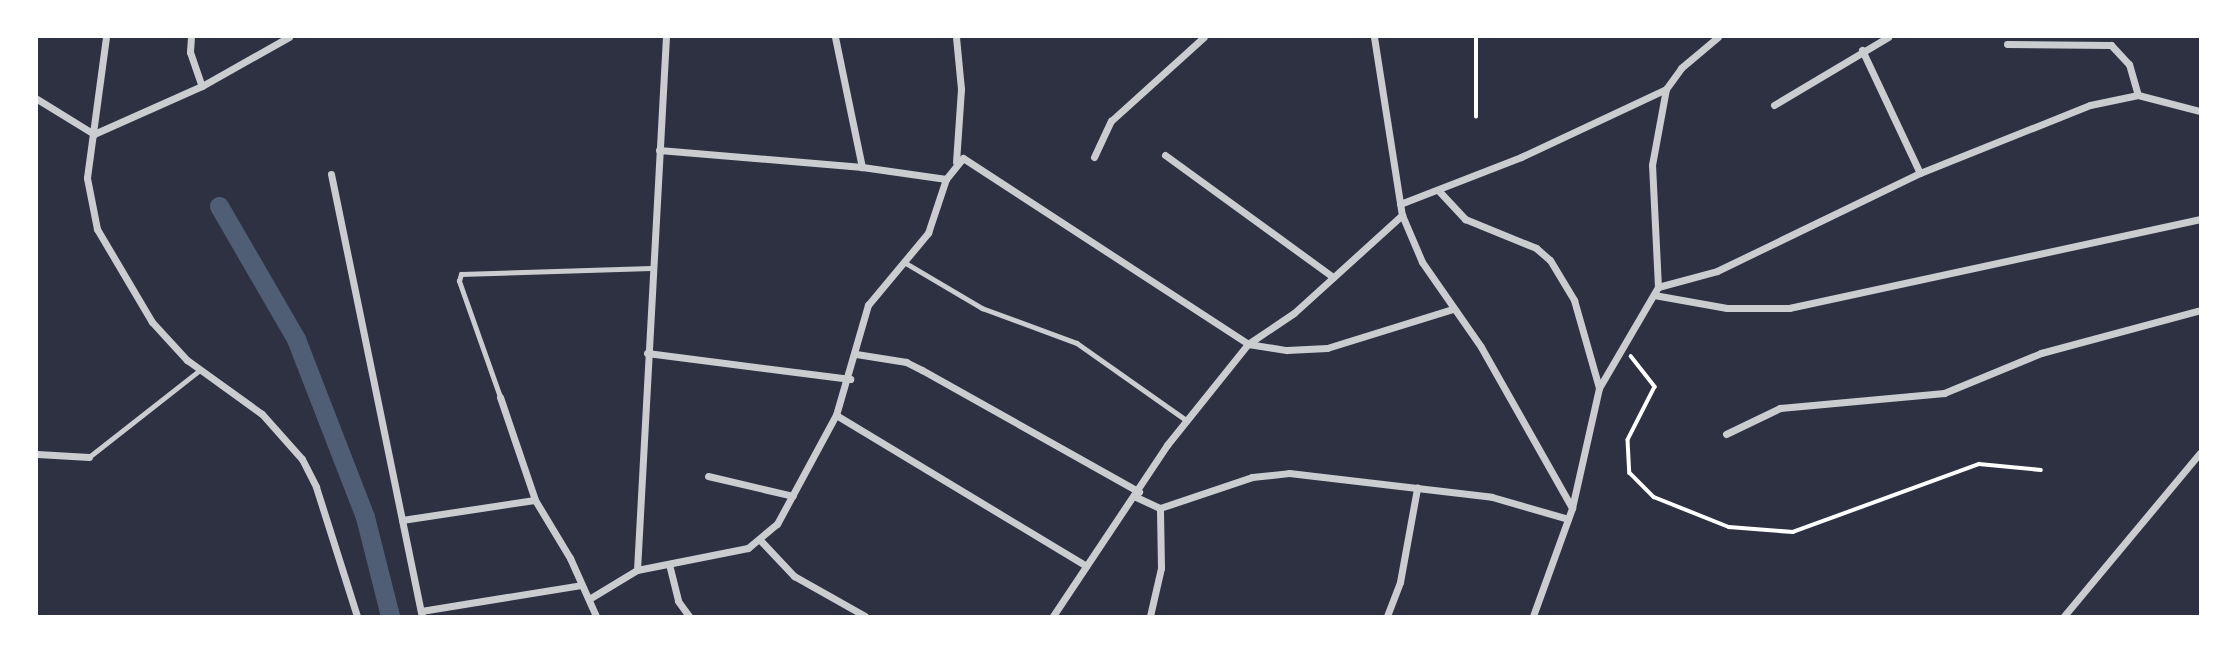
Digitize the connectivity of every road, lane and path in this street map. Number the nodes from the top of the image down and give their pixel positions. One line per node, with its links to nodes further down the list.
1 (106, 37): 21 (street)
2 (191, 37): 14 (street)
3 (289, 37): 14 (street)
4 (666, 37): 22 (street)
5 (835, 37): 26 (street)
6 (956, 37): 25 (street)
7 (1204, 37): 24 (street)
8 (1374, 37): 31 (street)
9 (1476, 37): 20 (path)
10 (1718, 37): 15 (street)
11 (1888, 37): 13 (street)
12 (2007, 44): 16 (street)
13 (1862, 50): 18 (street); 27 (street)
14 (202, 86): 21 (street)
15 (1666, 89): 30 (street); 37 (street)
16 (2138, 96): 19 (street); 27 (street)
17 (37, 99): 21 (street)
18 (1774, 105)
19 (2200, 111)
20 (1476, 117)
21 (94, 134): 45 (street)
22 (659, 150): 26 (street); 35 (street)
23 (1165, 155): 36 (street)
24 (1094, 157)
25 (960, 160): 29 (street); 41 (street)
26 (862, 167): 29 (street)
27 (1920, 173): 37 (street)
28 (331, 174): 64 (street)
29 (946, 179): 34 (street)
30 (1438, 190): 31 (street); 47 (street)
31 (1400, 204): 32 (street)
32 (1402, 215): 36 (street); 39 (street)
33 (2200, 219): 38 (street)
34 (904, 262): 44 (street); 50 (lane)
35 (652, 268): 43 (street); 48 (lane)
36 (1333, 277): 41 (street)
37 (1658, 287): 38 (street)
38 (1654, 295): 42 (street)
39 (1453, 309): 41 (street); 62 (street)
40 (2200, 310): 51 (street)
41 (1248, 344): 50 (street)
42 (1623, 346): 47 (street); 55 (path)
43 (647, 353): 46 (street); 68 (street)
44 (856, 355): 46 (street); 58 (street)
45 (201, 370): 54 (lane); 72 (street)
46 (850, 379): 49 (street)
47 (1600, 388): 62 (street)
48 (499, 397): 60 (street)
49 (836, 415): 59 (street); 67 (street)
50 (1186, 420): 58 (street)
51 (1726, 434)
52 (2200, 453): 80 (street)
53 (37, 454): 54 (street)
54 (89, 457)
55 (2041, 470)
56 (708, 476): 59 (street)
57 (1417, 488): 61 (street); 63 (street); 78 (street)
58 (1137, 494): 61 (street); 67 (street)
59 (793, 496): 65 (street)
60 (535, 500): 64 (street); 69 (street)
61 (1160, 508): 77 (street)
62 (1572, 508): 63 (street)
63 (1568, 519): 79 (street)
64 (402, 520): 71 (street)
65 (760, 540): 66 (street); 75 (street)
66 (668, 564): 68 (street); 74 (street)
67 (1086, 566): 76 (street)
68 (637, 570): 70 (street)
69 (581, 585): 70 (street); 71 (street)
70 (589, 599): 73 (street)
71 (421, 614)
72 (357, 616)
73 (596, 616)
74 (689, 616)
75 (865, 616)
76 (1053, 616)
77 (1150, 616)
78 (1387, 616)
79 (1533, 616)
80 (2064, 616)

